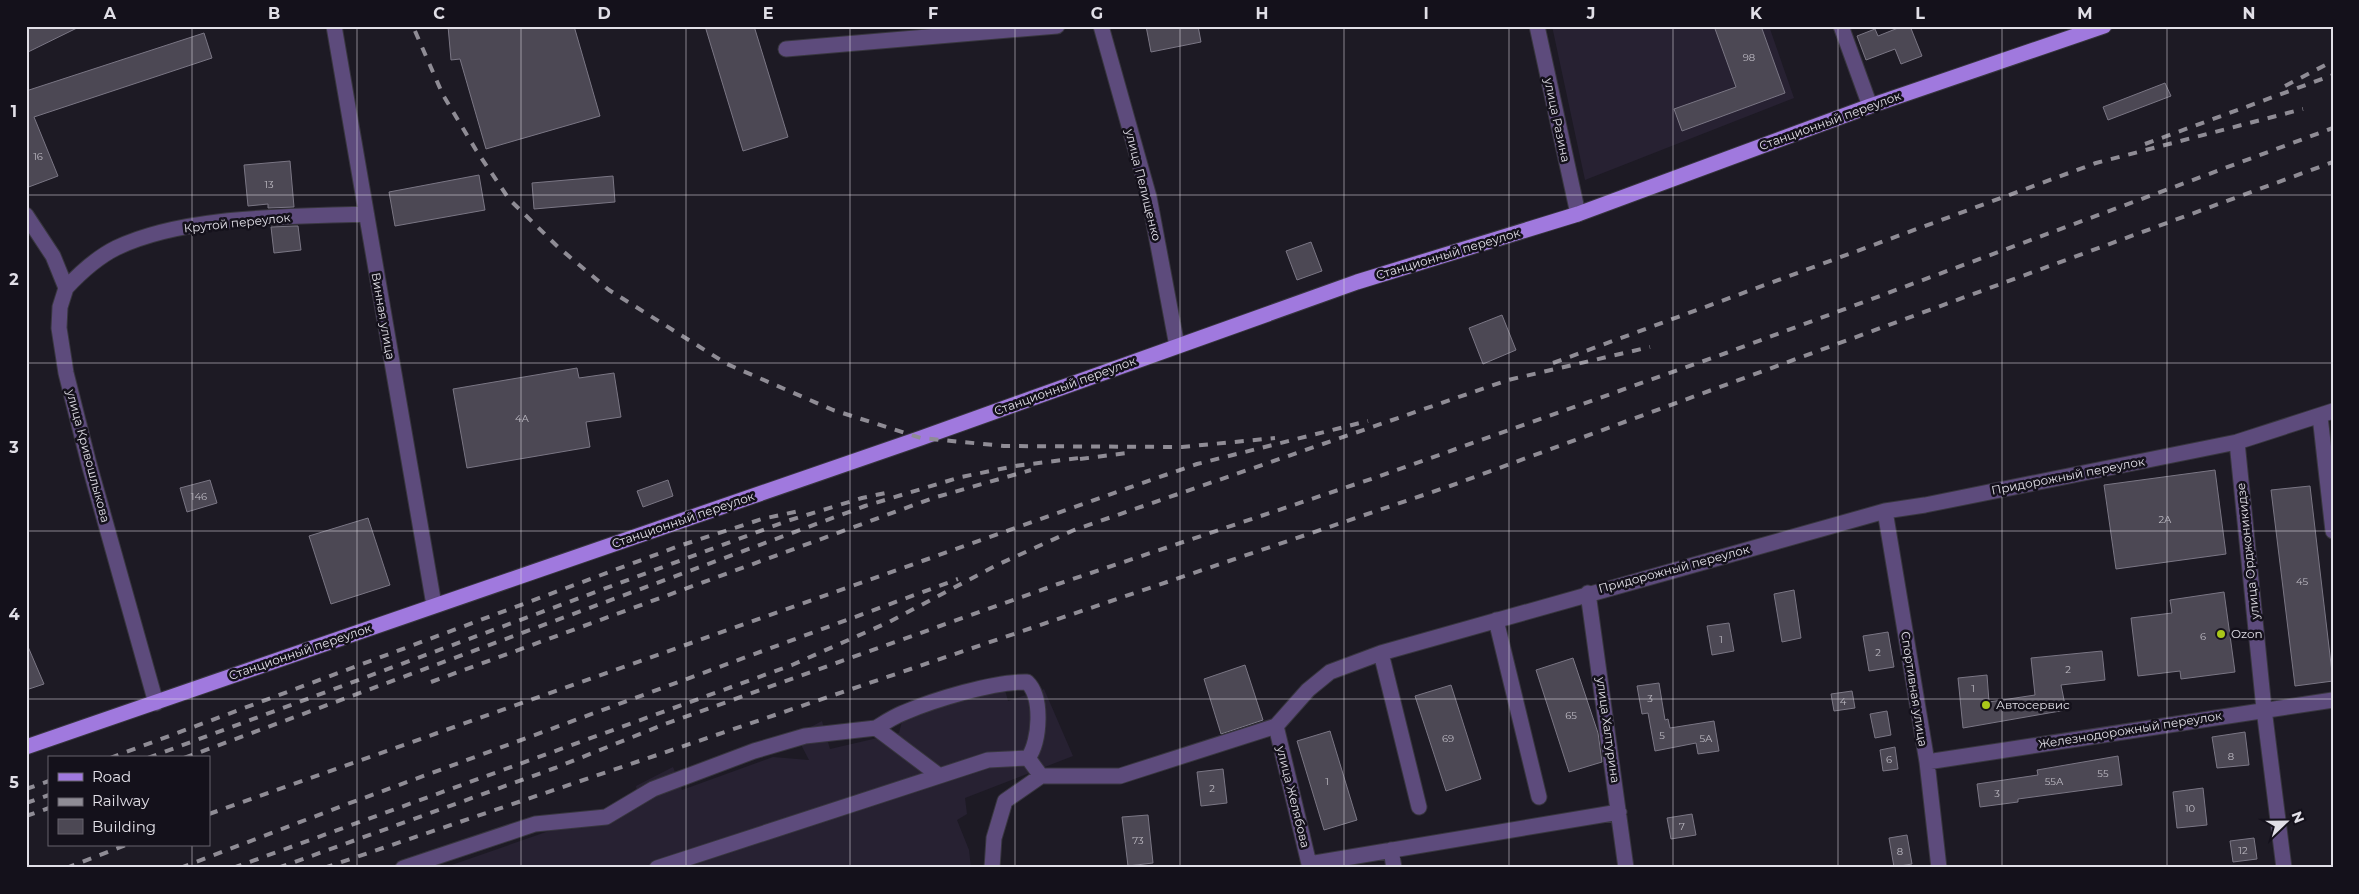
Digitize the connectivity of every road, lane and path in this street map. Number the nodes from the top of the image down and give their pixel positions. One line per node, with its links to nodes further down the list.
1 (334, 26): 9 (street, Винная улица)
2 (1057, 26): 7 (street)
3 (1101, 26): 13 (street, улица Пелищенко)
4 (1537, 26): 10 (street, улица Разина)
5 (1841, 26): 8 (street)
6 (2104, 26): 8 (main road, Станционный переулок)
7 (786, 49)
8 (1870, 106): 10 (main road, Станционный переулок)
9 (366, 214): 12 (street, Крутой переулок); 19 (street, Винная улица)
10 (1578, 214): 13 (main road, Станционный переулок)
11 (26, 215): 12 (street)
12 (66, 288): 23 (street, улица Кривошлыкова)
13 (1177, 346): 19 (main road, Станционный переулок)
14 (2326, 413): 15 (street, Придорожный переулок); 17 (street)
15 (2237, 442): 16 (street, Придорожный переулок); 24 (street, улица Орджоникидзе)
16 (1885, 511): 18 (street, Придорожный переулок); 29 (street, Спортивная улица)
17 (2333, 530)
18 (1588, 593): 20 (street, Придорожный переулок); 34 (street, улица Халтурина)
19 (434, 605): 23 (main road, Станционный переулок)
20 (1496, 620): 21 (street, Придорожный переулок); 32 (street)
21 (1381, 653): 25 (street, Придорожный переулок); 33 (street)
22 (2333, 700): 24 (street, Железнодорожный переулок)
23 (156, 703): 27 (main road, Станционный переулок)
24 (2264, 709): 29 (street, Железнодорожный переулок); 44 (street, улица Орджоникидзе)
25 (1276, 726): 31 (street); 37 (street, улица Желябова)
26 (876, 728): 28 (street); 30 (street); 38 (street)
27 (26, 747)
28 (1028, 758): 30 (street); 31 (street)
29 (1926, 762): 43 (street, Спортивная улица)
30 (938, 774): 36 (street)
31 (1041, 776): 40 (street)
32 (1539, 796)
33 (1419, 807)
34 (1620, 812): 35 (street); 42 (street, улица Халтурина)
35 (1391, 850): 37 (street); 41 (street)
36 (686, 863): 39 (street)
37 (1309, 866)
38 (403, 868)
39 (657, 868)
40 (992, 868)
41 (1394, 868)
42 (1626, 868)
43 (1939, 868)
44 (2284, 868)

